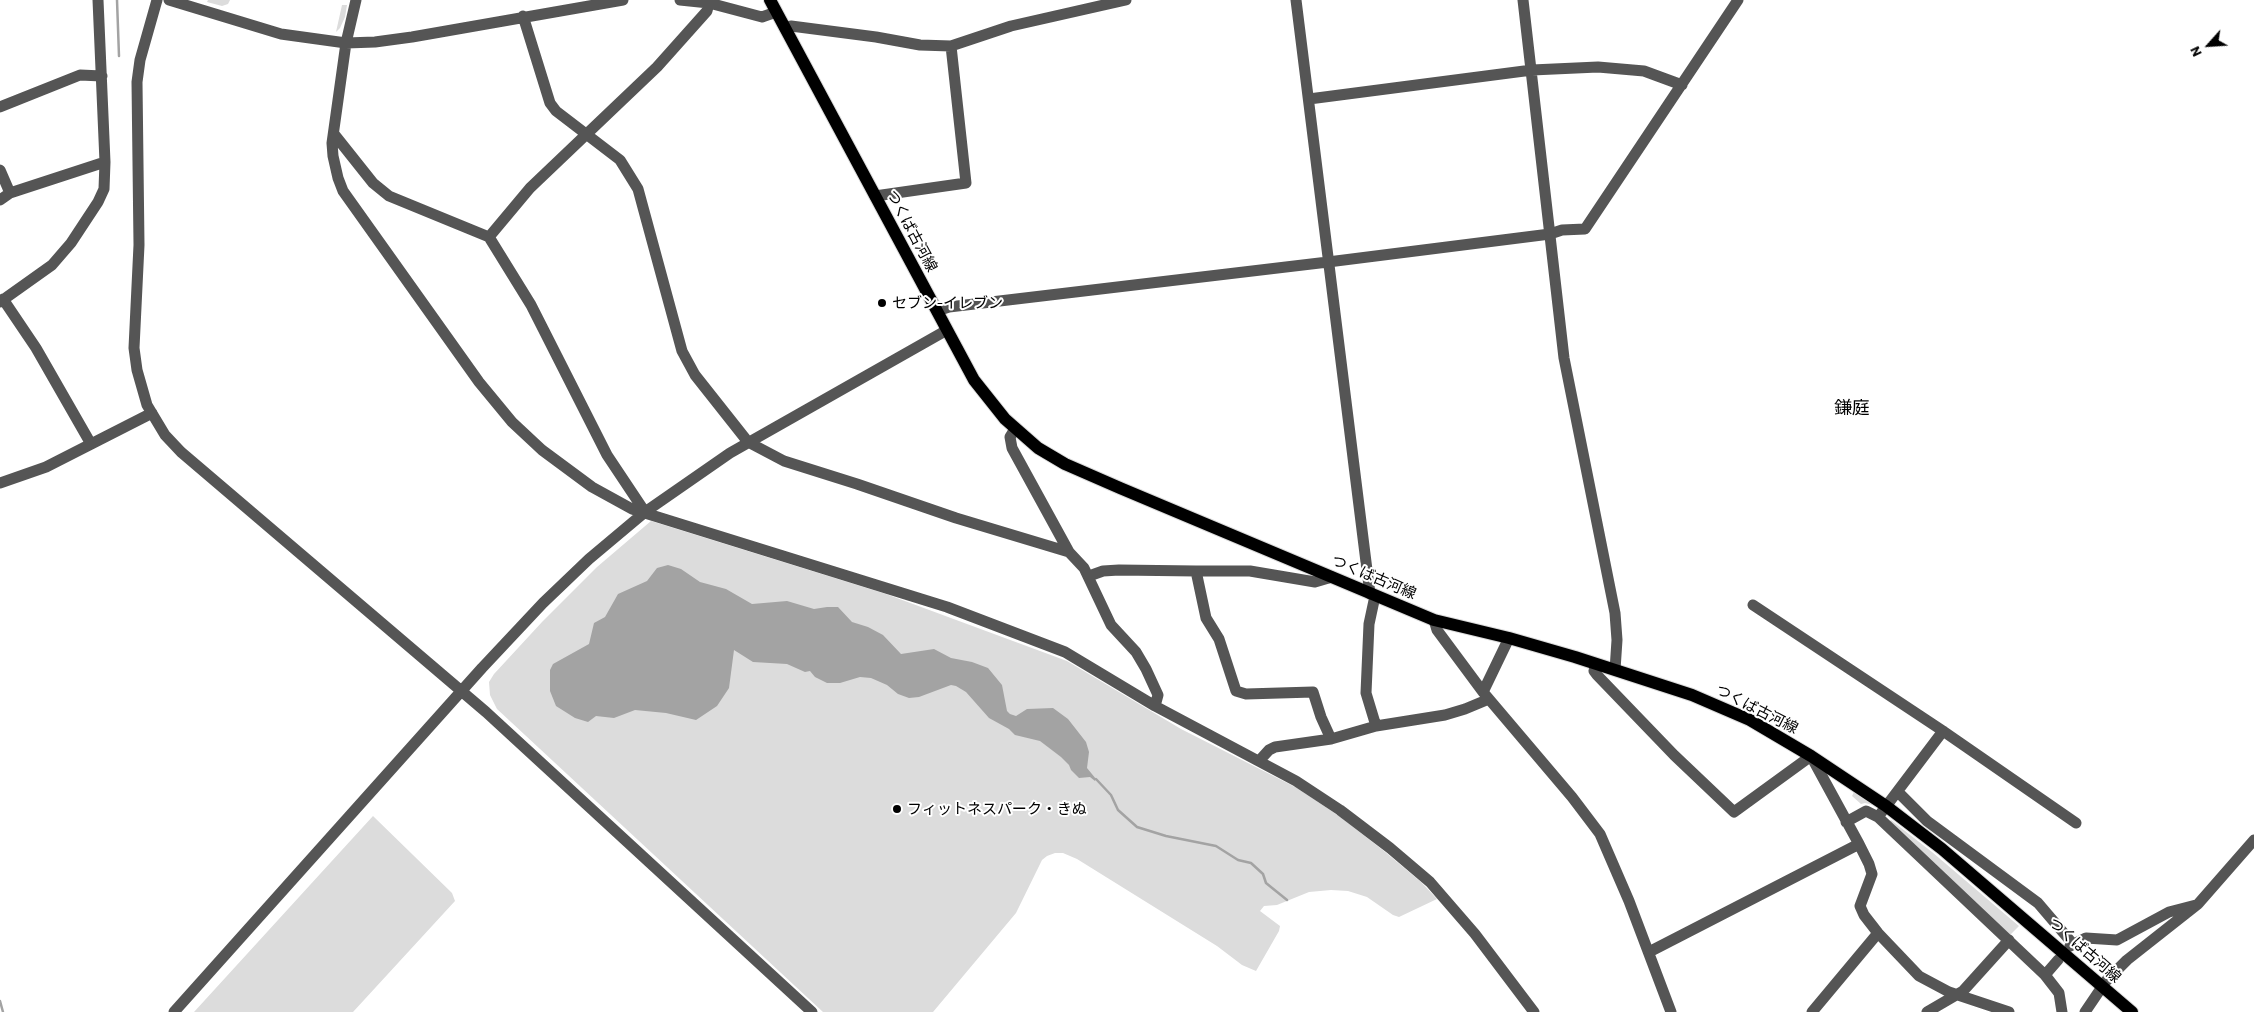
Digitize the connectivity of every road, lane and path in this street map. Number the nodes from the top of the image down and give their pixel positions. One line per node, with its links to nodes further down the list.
1 (98, 0): 19 (street)
2 (157, 0): 36 (street)
3 (169, 0): 16 (street)
4 (356, 0): 16 (street)
5 (623, 0): 14 (street)
6 (680, 0): 12 (street)
7 (770, 0): 13 (main road, つくば古河線)
8 (1126, 0): 17 (street)
9 (1296, 0): 21 (street)
10 (1523, 0): 18 (street)
11 (1738, 0): 20 (street)
12 (709, 3): 13 (street); 24 (street)
13 (776, 12): 15 (main road, つくば古河線)
14 (523, 16): 16 (street); 24 (street)
15 (785, 28): 17 (street); 28 (main road, つくば古河線)
16 (346, 43): 23 (street)
17 (951, 46): 28 (street)
18 (1532, 70): 20 (street); 21 (street); 30 (street)
19 (102, 76): 22 (street); 25 (street)
20 (1682, 85): 30 (street)
21 (1309, 99): 32 (street)
22 (0, 107)
23 (334, 134): 31 (street); 41 (street)
24 (585, 134): 31 (street); 38 (street)
25 (105, 162): 27 (street); 33 (street)
26 (0, 170): 27 (street)
27 (10, 193): 29 (street)
28 (875, 196): 34 (main road, つくば古河線)
29 (0, 200)
30 (1550, 234): 32 (street); 51 (street)
31 (489, 237): 41 (street)
32 (1328, 262): 34 (street); 46 (street)
33 (2, 300): 39 (street)
34 (937, 311): 35 (main road, つくば古河線)
35 (947, 330): 37 (main road, つくば古河線); 38 (street)
36 (152, 413): 39 (street); 52 (street)
37 (1015, 429): 42 (street); 45 (main road, つくば古河線)
38 (748, 442): 41 (street); 42 (street)
39 (91, 444): 40 (street)
40 (0, 483)
41 (645, 512): 52 (street); 54 (street)
42 (1069, 552): 44 (street)
43 (1196, 570): 44 (street); 45 (street); 57 (street)
44 (1089, 576): 54 (street)
45 (1332, 577): 46 (main road, つくば古河線)
46 (1372, 595): 48 (main road, つくば古河線); 55 (street)
47 (1753, 605): 56 (street)
48 (1434, 620): 49 (main road, つくば古河線); 53 (street)
49 (1509, 638): 50 (main road, つくば古河線); 53 (street)
50 (1596, 664): 51 (main road, つくば古河線); 58 (street)
51 (1615, 670): 58 (main road, つくば古河線)
52 (462, 691): 75 (street); 76 (street)
53 (1486, 696): 55 (street); 70 (street)
54 (1155, 706): 59 (street)
55 (1376, 726): 57 (street)
56 (1943, 731): 60 (street); 64 (street)
57 (1331, 739): 59 (street)
58 (1811, 756): 61 (main road, つくば古河線); 63 (street)
59 (1259, 761): 77 (street)
60 (1898, 792): 61 (street); 67 (street)
61 (1886, 806): 62 (street); 73 (main road, つくば古河線)
62 (1878, 818): 63 (street); 69 (street)
63 (1846, 822): 66 (street)
64 (2076, 823)
65 (2254, 840): 67 (street)
66 (1859, 844): 68 (street); 70 (street)
67 (2198, 904): 73 (street)
68 (1878, 933): 74 (street); 79 (street)
69 (2009, 940): 72 (street); 74 (street)
70 (1649, 952): 78 (street)
71 (2058, 960): 72 (street)
72 (2045, 975): 82 (street)
73 (2102, 986): 83 (street); 84 (main road, つくば古河線)
74 (1957, 995): 80 (street); 81 (street)
75 (174, 1012)
76 (812, 1012)
77 (1534, 1012)
78 (1671, 1012)
79 (1812, 1012)
80 (1927, 1012)
81 (2009, 1012)
82 (2062, 1012)
83 (2085, 1012)
84 (2132, 1012)

